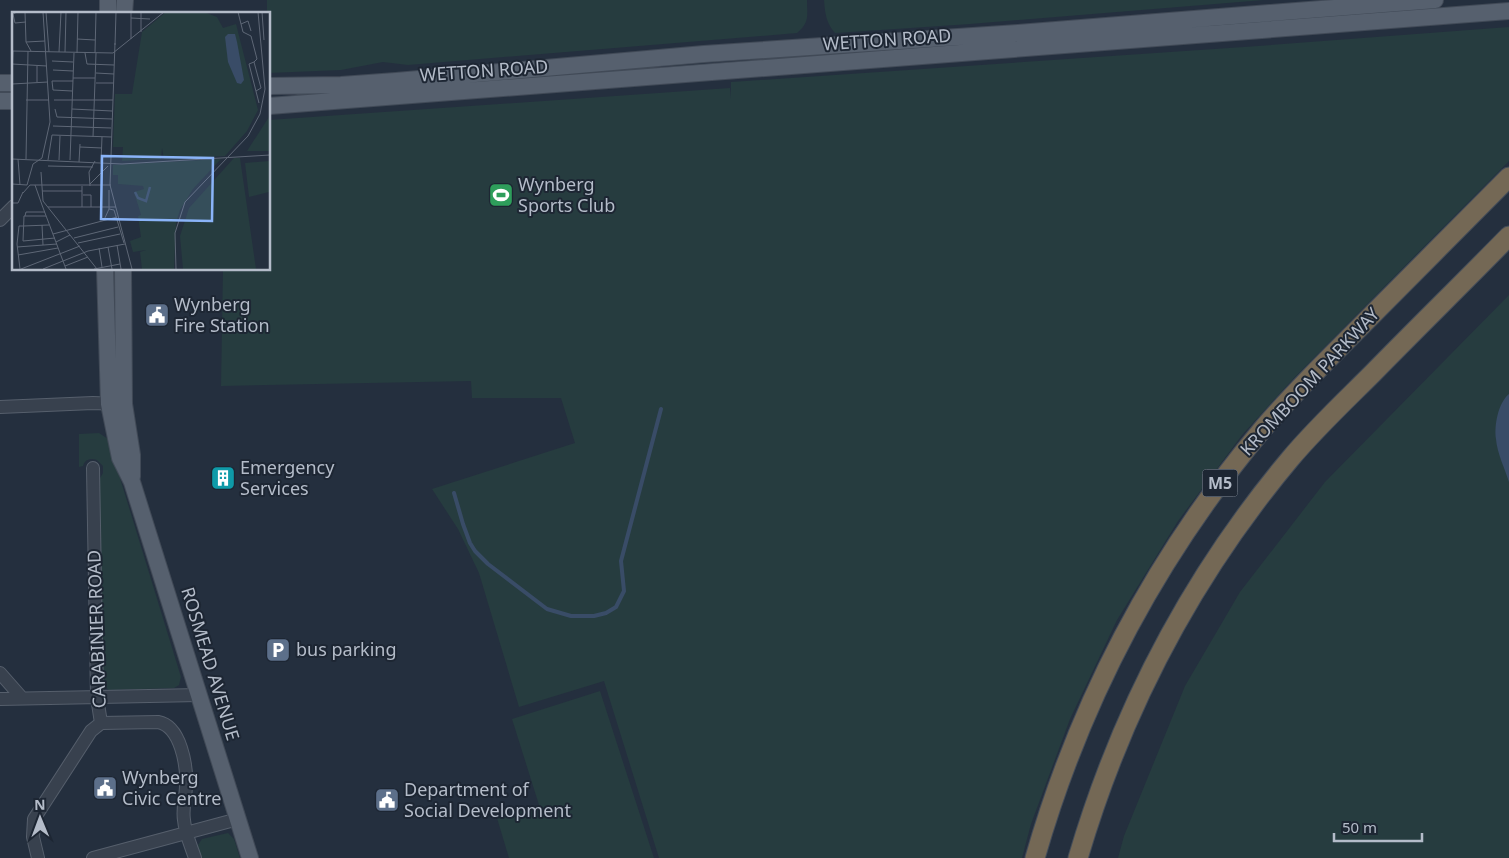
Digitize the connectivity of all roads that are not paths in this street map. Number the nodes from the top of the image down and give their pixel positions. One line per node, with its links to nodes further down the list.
1 (1435, 0): 3 (main road, WETTON ROAD)
2 (1509, 11): 4 (main road, WETTON ROAD)
3 (270, 86)
4 (270, 106)
5 (1509, 178): 26 (highway, KROMBOOM PARKWAY / M5)
6 (12, 208): 7 (street)
7 (0, 220)
8 (1509, 236): 27 (highway, M5)
9 (105, 270): 11 (main road, ROSMEAD AVENUE)
10 (123, 270): 11 (main road, ROSMEAD AVENUE)
11 (116, 404): 12 (street); 15 (main road, ROSMEAD AVENUE)
12 (0, 406)
13 (93, 468): 16 (street, CARABINIER ROAD)
14 (0, 673): 18 (street)
15 (199, 695): 16 (street); 20 (main road, ROSMEAD AVENUE)
16 (97, 697): 18 (street); 19 (street, CARABINIER ROAD)
17 (0, 698): 18 (street)
18 (22, 698)
19 (101, 723): 21 (street); 22 (street, CARABINIER ROAD)
20 (238, 820): 21 (street); 25 (main road, ROSMEAD AVENUE)
21 (187, 833): 23 (street); 24 (street)
22 (38, 858)
23 (93, 858)
24 (195, 858)
25 (250, 858)
26 (1034, 858)
27 (1078, 858)

